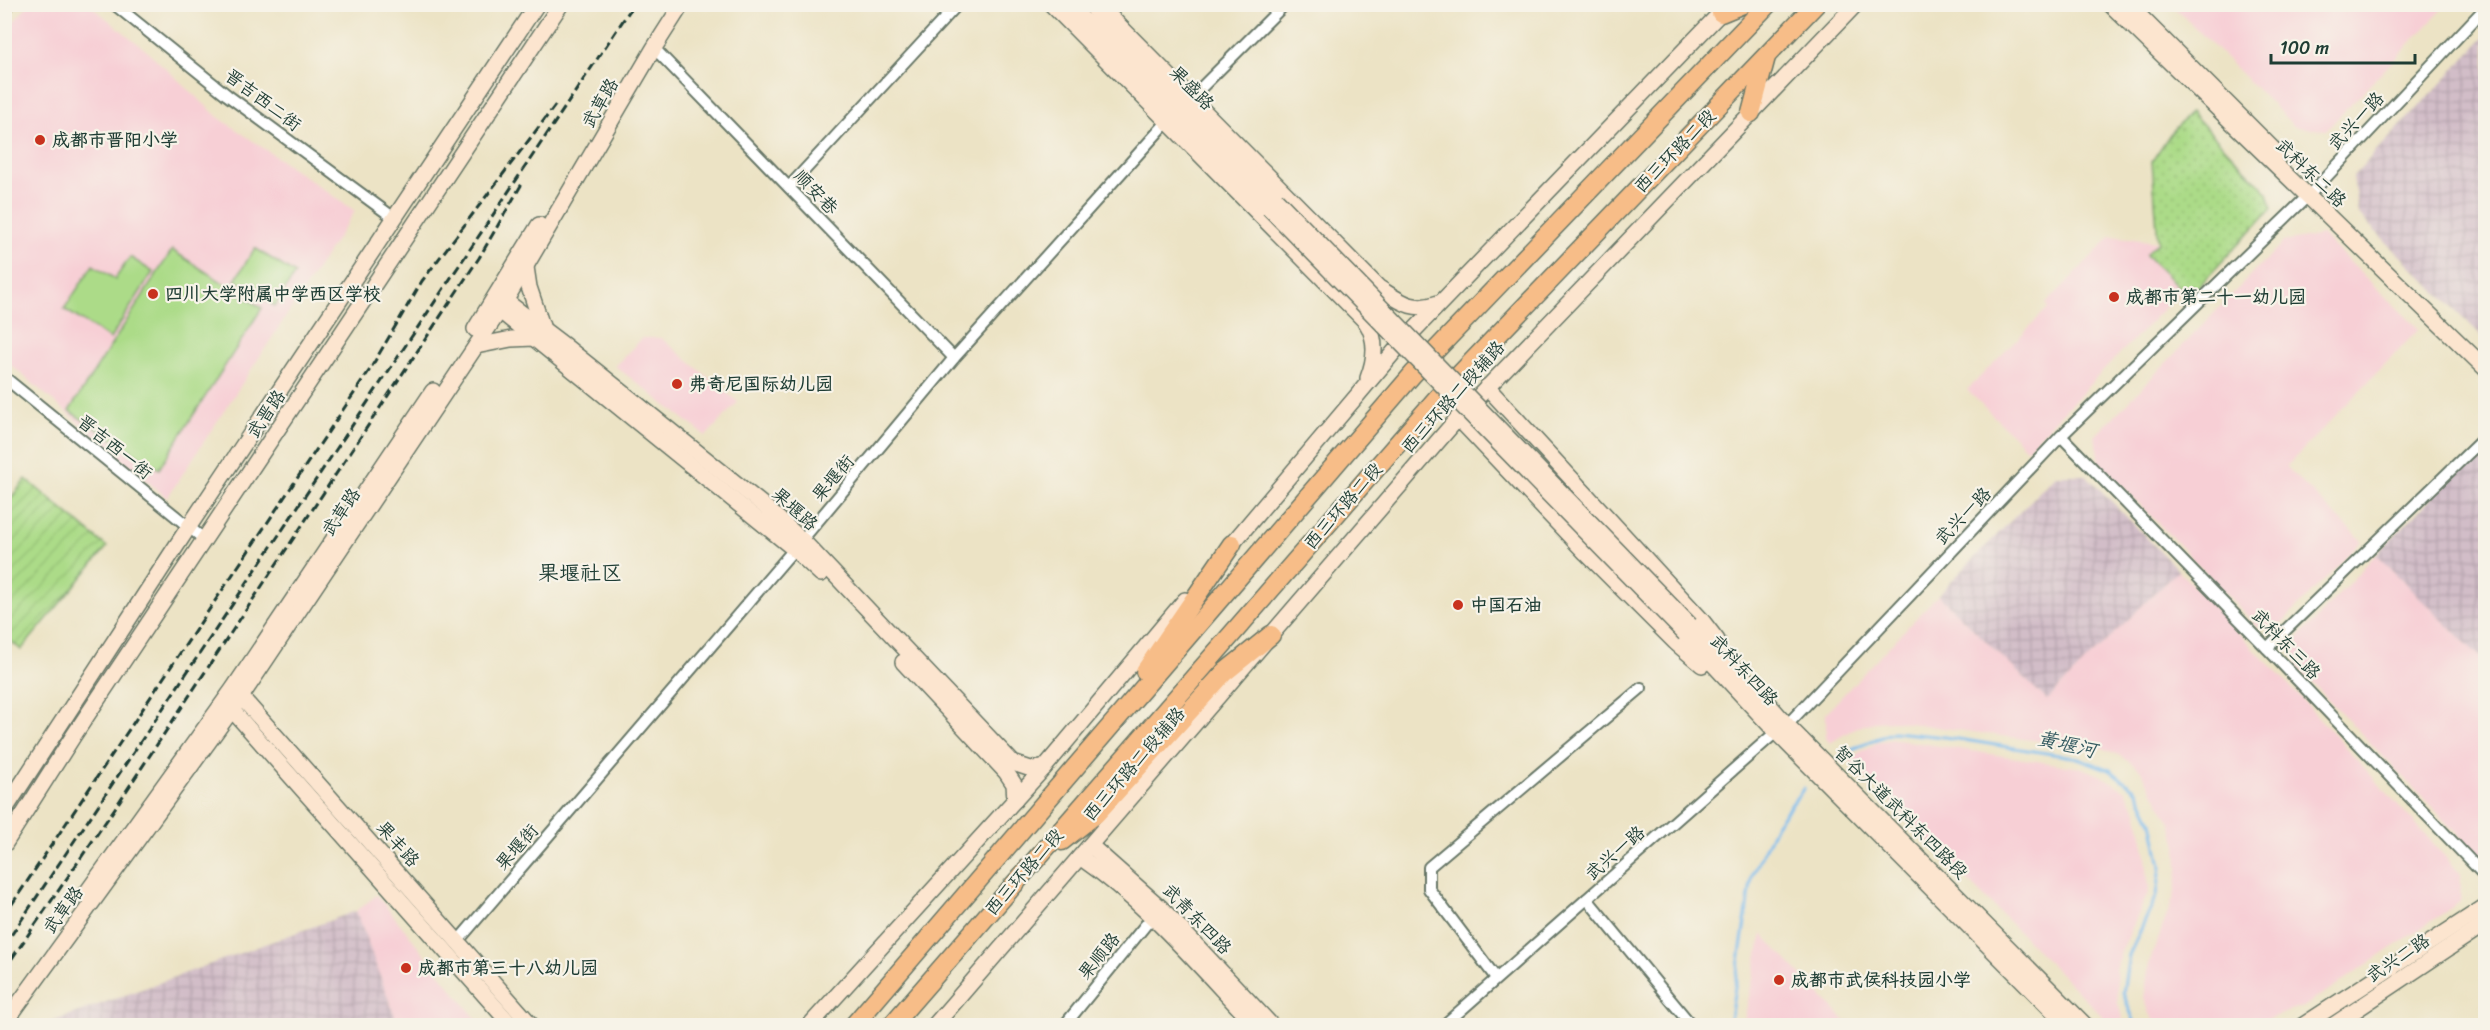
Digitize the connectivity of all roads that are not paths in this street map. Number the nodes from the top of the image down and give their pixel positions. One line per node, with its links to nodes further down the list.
1 (114, 4): 30 (street, 晋吉西二街)
2 (537, 4): 30 (street, 武晋路)
3 (561, 4): 46 (street, 武晋路)
4 (674, 4): 32 (street, 武草路)
5 (682, 4): 21 (street, 武草路)
6 (958, 4): 28 (street)
7 (1082, 4): 20 (street, 果盛路)
8 (1092, 4): 20 (street)
9 (1098, 4): 23 (street)
10 (1285, 4): 25 (street)
11 (1743, 4): 19 (highway)
12 (1768, 4): 57 (highway, 西三环路二段)
13 (1816, 4): 22 (highway, 西三环路二段)
14 (1856, 4): 26 (street, 西三环路二段辅路)
15 (2110, 4): 29 (street, 武科东二路)
16 (2128, 4): 29 (street, 武科东二路)
17 (1058, 7): 20 (street); 24 (street)
18 (2486, 7): 29 (street, 武兴一路)
19 (1725, 9): 33 (street)
20 (1100, 31): 23 (street); 24 (street); 49 (street, 果盛路, bridge)
21 (654, 48): 28 (street, 顺安巷); 31 (street, 武草路)
22 (1767, 56): 26 (highway); 63 (highway, 西三环路二段)
23 (1161, 67): 25 (street)
24 (1134, 89): 27 (street)
25 (1191, 98): 33 (street)
26 (1752, 113): 40 (street, 西三环路二段辅路)
27 (1167, 122): 37 (street, 果堰街); 41 (street)
28 (789, 187): 37 (street, 顺安巷)
29 (2311, 193): 36 (street, 武科东二路); 38 (street, 武科东二路); 43 (street, 武兴一路)
30 (394, 218): 45 (street, 武晋路)
31 (526, 267): 32 (street, 武草路); 34 (street)
32 (499, 302): 34 (street, 果堰路); 35 (street, 武草路); 54 (street, 武草路)
33 (1441, 302): 41 (street)
34 (539, 334): 35 (street); 48 (street, 果堰路)
35 (476, 346): 54 (street, 武草路)
36 (2486, 356)
37 (954, 358): 48 (street, 果堰街)
38 (2486, 369)
39 (7, 384): 45 (street, 晋吉西一街)
40 (1487, 387): 42 (street, 西三环路二段辅路); 52 (street)
41 (1364, 388): 47 (street)
42 (1458, 418): 50 (street, 西三环路二段辅路); 55 (street)
43 (2061, 436): 51 (street, 武科东三路); 56 (street, 武兴一路)
44 (2486, 436): 51 (street)
45 (188, 528): 46 (street, 晋吉西一街); 60 (street, 武晋路)
46 (205, 540): 61 (street, 武晋路)
47 (1232, 544): 57 (highway); 58 (street)
48 (798, 545): 58 (street, 果堰路); 59 (street, 果堰路); 69 (street, 果堰街)
49 (1688, 629): 52 (street, 智谷大道武科东四路段); 55 (street, 武科东四路)
50 (1271, 635): 62 (street, 西三环路二段辅路); 63 (highway)
51 (2267, 648): 64 (street, 武科东三路)
52 (1750, 683): 56 (street, 智谷大道武科东四路段)
53 (1641, 688): 70 (street)
54 (232, 699): 69 (street, 果丰路); 71 (street, 武草路); 72 (street, 武草路); 73 (street, 果丰路)
55 (1744, 699): 56 (street, 武科东四路)
56 (1781, 729): 65 (street, 武兴一路); 84 (street, 智谷大道武科东四路段); 85 (street, 智谷大道武科东四路段)
57 (1096, 743): 76 (highway, 西三环路二段)
58 (1044, 768): 59 (street)
59 (1015, 800): 75 (street)
60 (4, 811)
61 (4, 845)
62 (1085, 851): 67 (street, 武青东四路); 78 (street, 西三环路二段辅路)
63 (1030, 866): 77 (highway, 西三环路二段)
64 (2486, 877)
65 (1587, 899): 70 (street, 武兴一路); 83 (street)
66 (2486, 906): 86 (street)
67 (1156, 912): 79 (street, 果顺路); 80 (street, 武青东四路); 81 (street, 武青东四路)
68 (2486, 923): 87 (street, 武兴二路)
69 (458, 941): 74 (street, 果丰路)
70 (1496, 978): 82 (street, 武兴一路)
71 (4, 1008)
72 (4, 1024)
73 (512, 1026)
74 (532, 1026)
75 (809, 1026)
76 (854, 1026)
77 (891, 1026)
78 (934, 1026)
79 (1064, 1026)
80 (1256, 1026)
81 (1272, 1026)
82 (1443, 1026)
83 (1692, 1026)
84 (2068, 1026)
85 (2086, 1026)
86 (2302, 1026)
87 (2332, 1026)

